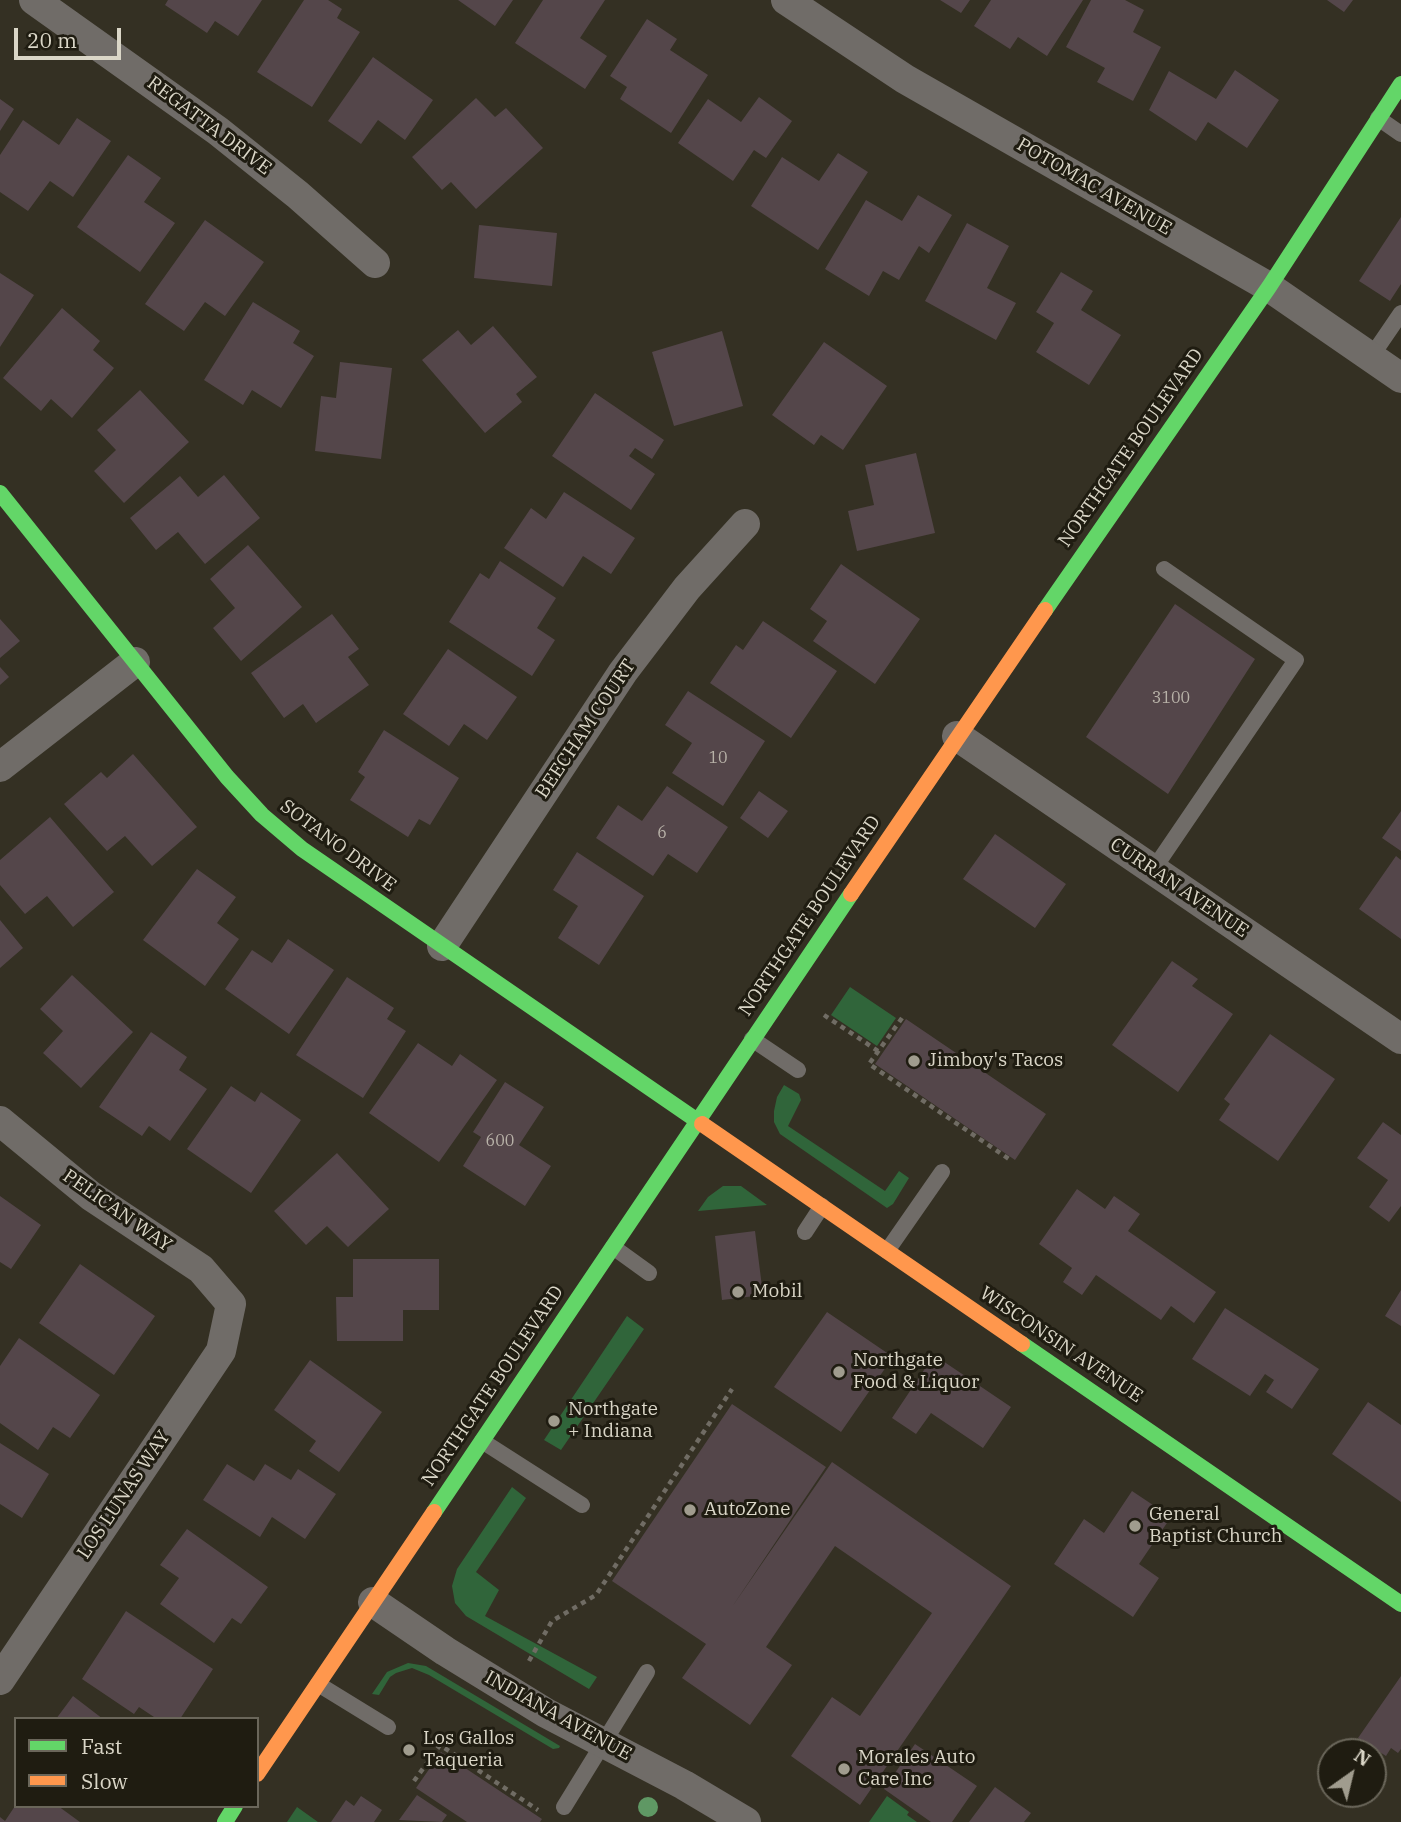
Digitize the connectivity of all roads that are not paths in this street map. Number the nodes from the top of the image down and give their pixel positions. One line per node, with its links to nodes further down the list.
1 (34, 0): 6 (street, REGATTA DRIVE)
2 (786, 0): 7 (street, POTOMAC AVENUE)
3 (1401, 84): 4 (main road, NORTHGATE BOULEVARD)
4 (1378, 118): 5 (lane); 7 (main road, NORTHGATE BOULEVARD)
5 (1401, 134)
6 (375, 263)
7 (1269, 287): 9 (street, POTOMAC AVENUE); 15 (main road, NORTHGATE BOULEVARD)
8 (1401, 313): 9 (lane)
9 (1371, 357): 10 (street, POTOMAC AVENUE)
10 (1401, 378)
11 (0, 493): 14 (main road, SOTANO DRIVE)
12 (745, 524): 18 (street, BEECHAM COURT)
13 (1164, 569): 17 (lane)
14 (135, 662): 16 (street); 18 (main road, SOTANO DRIVE)
15 (957, 736): 17 (street, CURRAN AVENUE); 19 (main road, NORTHGATE BOULEVARD)
16 (0, 766)
17 (1153, 870): 20 (street, CURRAN AVENUE)
18 (442, 946): 23 (main road, SOTANO DRIVE)
19 (752, 1039): 21 (lane); 23 (main road, NORTHGATE BOULEVARD)
20 (1401, 1039)
21 (798, 1070)
22 (0, 1121): 30 (street, PELICAN WAY)
23 (698, 1121): 25 (main road, WISCONSIN AVENUE); 27 (main road, NORTHGATE BOULEVARD)
24 (942, 1172): 28 (lane)
25 (822, 1206): 26 (lane); 28 (main road, WISCONSIN AVENUE)
26 (805, 1232)
27 (613, 1247): 29 (lane); 31 (main road, NORTHGATE BOULEVARD)
28 (887, 1251): 34 (main road, WISCONSIN AVENUE)
29 (649, 1273)
30 (231, 1304): 36 (street, LOS LUNAS WAY)
31 (482, 1441): 32 (lane); 33 (main road, NORTHGATE BOULEVARD)
32 (582, 1505)
33 (373, 1602): 37 (main road, NORTHGATE BOULEVARD); 39 (street, INDIANA AVENUE)
34 (1401, 1604)
35 (647, 1672): 39 (lane)
36 (0, 1680)
37 (318, 1684): 38 (lane); 40 (main road, NORTHGATE BOULEVARD)
38 (388, 1727)
39 (604, 1743): 41 (lane); 42 (street, INDIANA AVENUE)
40 (259, 1771)
41 (564, 1807)
42 (747, 1822)

